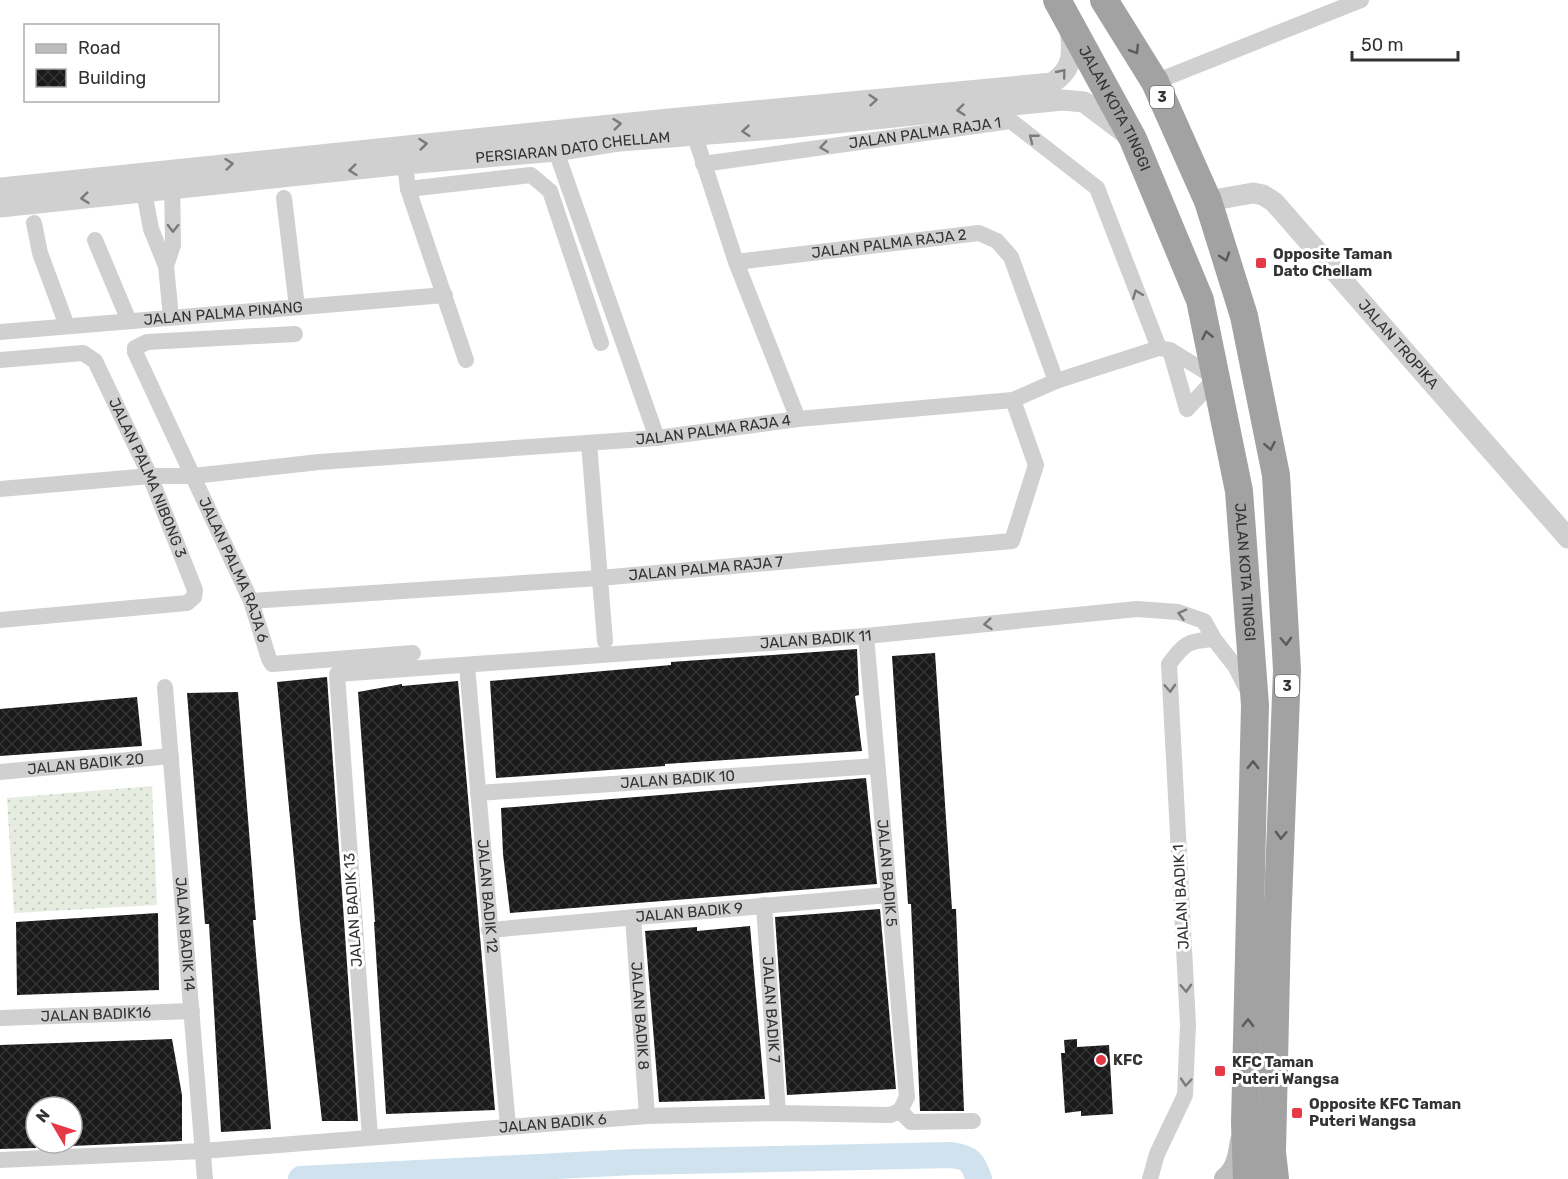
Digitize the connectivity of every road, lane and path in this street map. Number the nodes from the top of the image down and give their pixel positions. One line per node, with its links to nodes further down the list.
1 (1104, 0): 4 (highway, 3, one-way to 4)
2 (1361, 0): 4 (street)
3 (1062, 8): 5 (street, PERSIARAN DATO CHELLAM, one-way to 3); 6 (highway, JALAN KOTA TINGGI / 3)
4 (1155, 82): 15 (highway, 3)
5 (691, 126): 6 (street, PERSIARAN DATO CHELLAM, one-way to 5); 7 (street, PERSIARAN DATO CHELLAM); 9 (street); 10 (street, PERSIARAN DATO CHELLAM, one-way to 5)
6 (1133, 139): 32 (highway, JALAN KOTA TINGGI / 3, one-way to 6)
7 (556, 151): 8 (street, PERSIARAN DATO CHELLAM); 36 (street)
8 (405, 164): 10 (street, PERSIARAN DATO CHELLAM, one-way to 10); 13 (street)
9 (703, 164): 19 (street); 29 (street, JALAN PALMA RAJA 1, one-way to 9)
10 (172, 180): 11 (street, PERSIARAN DATO CHELLAM); 20 (street, one-way to 20)
11 (142, 183): 12 (street, PERSIARAN DATO CHELLAM); 16 (street, PERSIARAN DATO CHELLAM, one-way to 16); 20 (street)
12 (0, 188)
13 (408, 189): 21 (street); 28 (street)
14 (284, 198): 22 (street)
15 (1208, 201): 41 (street, JALAN TROPIKA); 75 (highway, 3, one-way to 75)
16 (0, 207)
17 (34, 223): 25 (street)
18 (95, 240): 24 (street)
19 (736, 262): 33 (street, JALAN PALMA RAJA 2); 35 (street)
20 (166, 266): 23 (street)
21 (445, 295): 22 (street, JALAN PALMA PINANG); 31 (street)
22 (297, 307): 23 (street, JALAN PALMA PINANG)
23 (171, 317): 24 (street, JALAN PALMA PINANG)
24 (129, 321): 25 (street, JALAN PALMA PINANG)
25 (67, 326): 26 (street, JALAN PALMA PINANG)
26 (0, 332)
27 (295, 334): 39 (street, JALAN PALMA RAJA 6)
28 (602, 343)
29 (1164, 349): 32 (street); 32 (street, JALAN PALMA RAJA 1); 33 (street, JALAN PALMA RAJA 4)
30 (0, 360): 38 (street, JALAN PALMA NIBONG 3)
31 (466, 360)
32 (1216, 378): 52 (highway, JALAN KOTA TINGGI / 3)
33 (1056, 381): 34 (street, JALAN PALMA RAJA 4)
34 (1013, 400): 35 (street, JALAN PALMA RAJA 4); 42 (street, JALAN PALMA RAJA 7)
35 (798, 419): 36 (street, JALAN PALMA RAJA 4)
36 (657, 438): 37 (street, JALAN PALMA RAJA 4)
37 (589, 443): 39 (street, JALAN PALMA RAJA 4); 42 (street)
38 (150, 476): 39 (street, JALAN PALMA RAJA 4); 40 (street, JALAN PALMA RAJA 4); 44 (street, JALAN PALMA NIBONG 3)
39 (193, 476): 43 (street, JALAN PALMA RAJA 6)
40 (0, 489)
41 (1568, 538)
42 (600, 578): 43 (street, JALAN PALMA RAJA 7); 47 (street)
43 (251, 601): 48 (street, JALAN PALMA RAJA 6)
44 (0, 620)
45 (866, 636): 46 (street, JALAN BADIK 11, one-way to 45); 49 (street, JALAN BADIK 11); 54 (street, JALAN BADIK 5)
46 (1214, 639): 52 (street, JALAN BADIK 11); 72 (street, JALAN BADIK 1, one-way to 72)
47 (605, 641)
48 (413, 653)
49 (467, 666): 50 (street, JALAN BADIK 11); 56 (street, JALAN BADIK 12)
50 (337, 684): 69 (street, JALAN BADIK 13)
51 (165, 687): 53 (street, JALAN BADIK 14)
52 (1255, 705): 67 (highway, JALAN KOTA TINGGI / 3, one-way to 52)
53 (171, 756): 55 (street, JALAN BADIK 20); 61 (street, JALAN BADIK 14)
54 (877, 766): 56 (street, JALAN BADIK 10); 57 (street, JALAN BADIK 5)
55 (0, 772)
56 (478, 793): 60 (street, JALAN BADIK 12)
57 (888, 895): 58 (street, JALAN BADIK 9); 63 (street, JALAN BADIK 5)
58 (764, 905): 59 (street, JALAN BADIK 9); 64 (street, JALAN BADIK 7)
59 (633, 917): 60 (street, JALAN BADIK 9); 65 (street, JALAN BADIK 8)
60 (489, 930): 68 (street, JALAN BADIK 12)
61 (192, 1011): 62 (street, JALAN BADIK16); 71 (street, JALAN BADIK 14)
62 (0, 1018)
63 (900, 1111): 64 (street, JALAN BADIK 6); 66 (street)
64 (778, 1113): 65 (street, JALAN BADIK 6)
65 (647, 1116): 68 (street, JALAN BADIK 6)
66 (973, 1121)
67 (1245, 1123): 73 (main road); 74 (highway, JALAN KOTA TINGGI / 3)
68 (508, 1126): 69 (street, JALAN BADIK 6)
69 (370, 1137): 71 (street, JALAN BADIK 6)
70 (0, 1160): 71 (street, JALAN BADIK 6)
71 (204, 1164)
72 (1150, 1179)
73 (1226, 1179)
74 (1247, 1179)
75 (1275, 1179)

